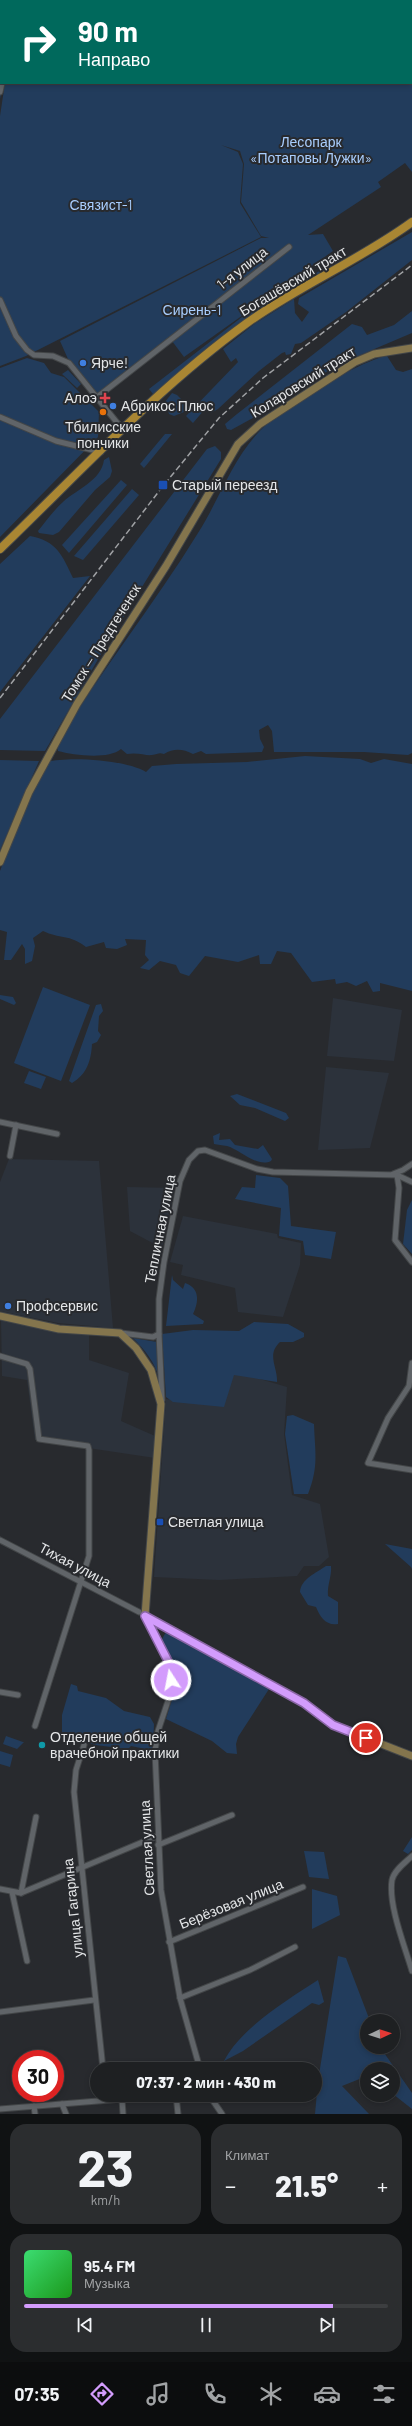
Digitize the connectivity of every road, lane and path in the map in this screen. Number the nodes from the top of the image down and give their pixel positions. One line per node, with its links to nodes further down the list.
1 (412, 222): 7 (main road, Богашёвский тракт)
2 (288, 247): 5 (street, 1-я улица)
3 (0, 300): 5 (street)
4 (412, 348): 8 (street, Коларовский тракт)
5 (96, 398): 7 (street)
6 (0, 417): 9 (street)
7 (123, 430): 9 (main road, Богашёвский тракт)
8 (238, 444): 11 (street, Томск — Предтеченск)
9 (101, 452): 10 (main road, Богашёвский тракт)
10 (0, 549)
11 (0, 862)
12 (0, 1122): 13 (street)
13 (16, 1125): 14 (street); 15 (street)
14 (57, 1134)
15 (10, 1156)
16 (412, 1164): 17 (street)
17 (388, 1175): 18 (street); 23 (street, Тепличная улица)
18 (397, 1175): 19 (street); 20 (street)
19 (409, 1181)
20 (412, 1262)
21 (0, 1316): 22 (street)
22 (120, 1333): 23 (street); 27 (street)
23 (159, 1334): 27 (street, Тепличная улица)
24 (0, 1356): 30 (street)
25 (412, 1363): 26 (street)
26 (410, 1386): 28 (street)
27 (162, 1404): 31 (street)
28 (412, 1470)
29 (0, 1540): 30 (street, Тихая улица)
30 (82, 1583): 31 (street, Тихая улица); 34 (street)
31 (142, 1614): 36 (street); 39 (street, Светлая улица)
32 (0, 1692): 33 (street)
33 (18, 1695)
34 (35, 1726)
35 (84, 1745): 42 (street, улица Гагарина)
36 (412, 1756)
37 (232, 1815): 40 (street)
38 (36, 1817): 46 (street)
39 (157, 1836): 40 (street, Светлая улица); 42 (street)
40 (158, 1845): 47 (street, Светлая улица)
41 (412, 1856): 50 (street)
42 (82, 1868): 46 (street); 52 (street, улица Гагарина)
43 (303, 1887): 47 (street, Берёзовая улица)
44 (0, 1889): 45 (street)
45 (12, 1892): 46 (street); 49 (street)
46 (21, 1893)
47 (169, 1942): 51 (street, Светлая улица)
48 (295, 1947): 51 (street)
49 (27, 1961)
50 (412, 1971)
51 (180, 1998): 55 (street, Светлая улица)
52 (94, 2000): 53 (street); 54 (street, улица Гагарина)
53 (0, 2012)
54 (102, 2062)
55 (198, 2062)
56 (90, 2100): 60 (street)
57 (122, 2102): 65 (street)
58 (177, 2102): 66 (street)
59 (214, 2102): 67 (street)
60 (62, 2104): 61 (street); 64 (street)
61 (34, 2106): 62 (street); 63 (street)
62 (0, 2109)
63 (35, 2114)
64 (66, 2114)
65 (122, 2114)
66 (178, 2114)
67 (222, 2114)

